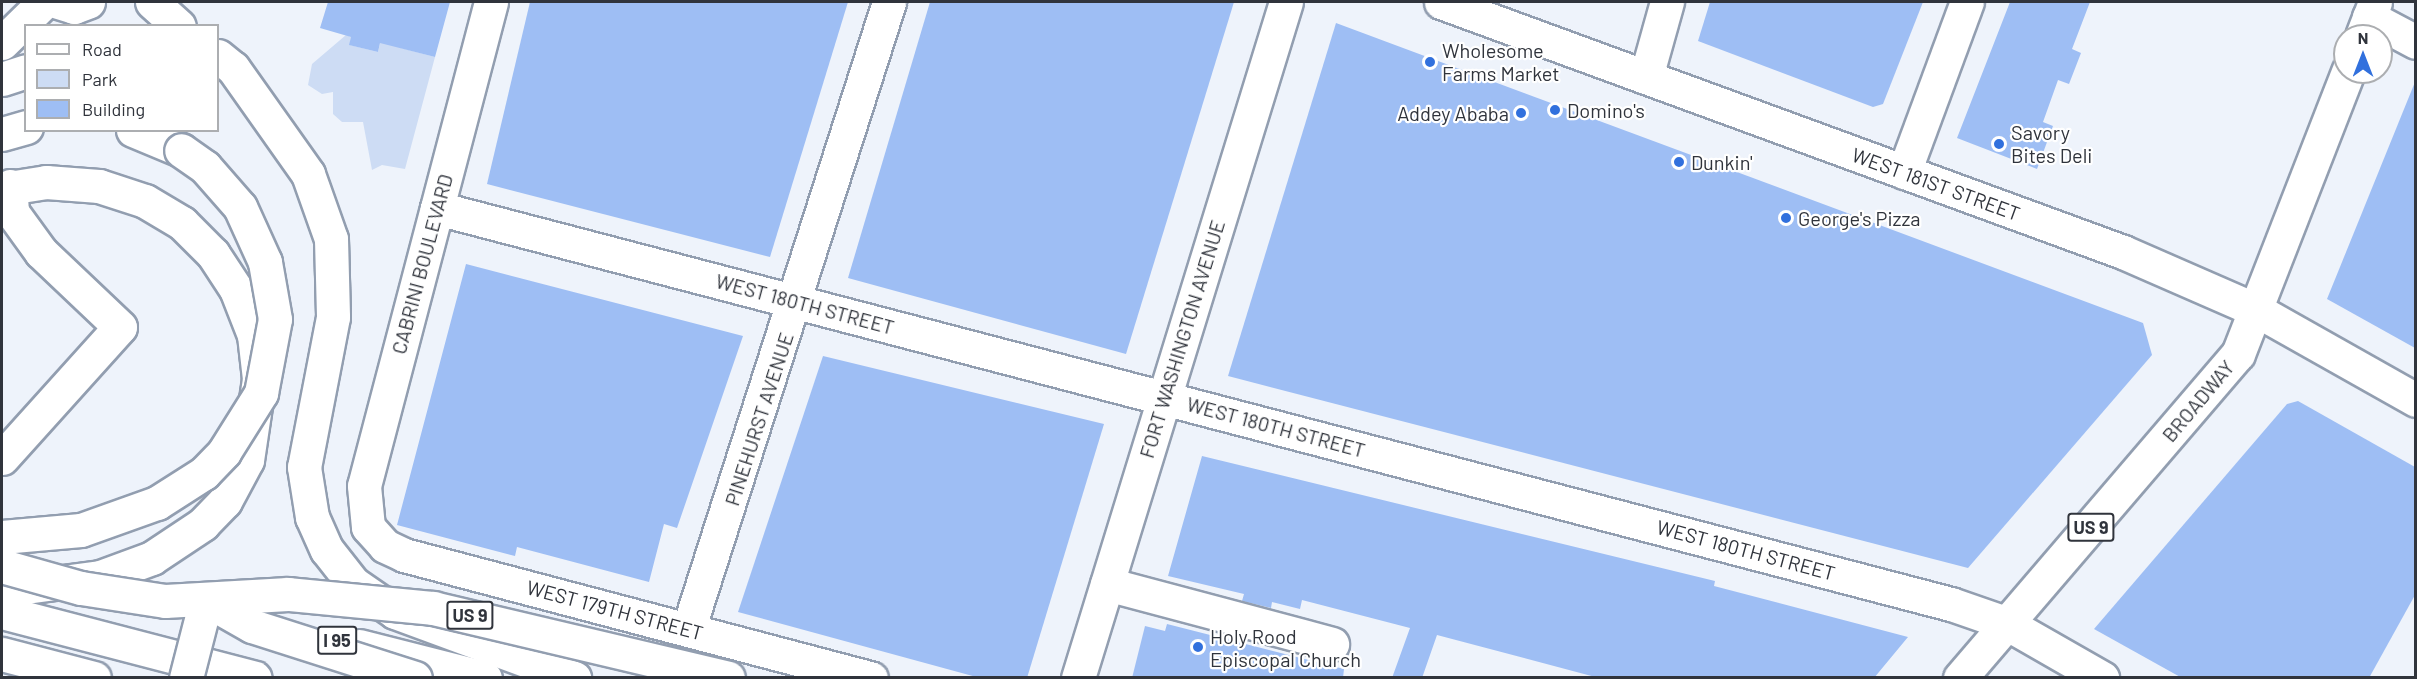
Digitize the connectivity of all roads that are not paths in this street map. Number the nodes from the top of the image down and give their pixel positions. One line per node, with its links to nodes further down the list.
1 (44, 2): 14 (main road)
2 (58, 2): 3 (main road)
3 (88, 2)
4 (152, 2): 12 (main road)
5 (491, 2): 27 (main road, CABRINI BOULEVARD)
6 (889, 2): 28 (main road, PINEHURST AVENUE)
7 (1286, 2): 30 (main road, FORT WASHINGTON AVENUE)
8 (1441, 2): 17 (main road, WEST 181ST STREET)
9 (1667, 2): 17 (main road)
10 (1967, 2): 25 (main road)
11 (2368, 18): 13 (main road)
12 (177, 24)
13 (2415, 42)
14 (2, 43)
15 (219, 57): 22 (main road)
16 (24, 72): 18 (main road)
17 (1646, 77): 25 (main road, WEST 181ST STREET)
18 (2, 79)
19 (2343, 84): 29 (main road, BROADWAY / US 9)
20 (219, 88): 22 (main road)
21 (24, 128): 24 (main road)
22 (274, 128): 51 (main road)
23 (138, 132): 34 (main road, bridge)
24 (2, 134)
25 (1904, 172): 29 (main road, WEST 181ST STREET)
26 (6, 188): 32 (main road); 38 (main road)
27 (437, 208): 28 (main road, WEST 180TH STREET); 33 (main road, CABRINI BOULEVARD)
28 (797, 302): 30 (main road, WEST 180TH STREET); 42 (main road, PINEHURST AVENUE)
29 (2258, 311): 31 (main road, WEST 181ST STREET); 41 (main road, BROADWAY / US 9)
30 (1164, 398): 37 (main road, FORT WASHINGTON AVENUE); 41 (main road, WEST 180TH STREET)
31 (2415, 400)
32 (2, 458)
33 (368, 527): 42 (main road, WEST 179TH STREET)
34 (2, 537)
35 (2, 556): 39 (main road, I 95, bridge)
36 (2, 566): 39 (main road, US 9, bridge)
37 (1107, 584): 43 (main road); 54 (main road, FORT WASHINGTON AVENUE)
38 (2, 590)
39 (198, 602): 47 (main road, bridge); 49 (main road, bridge); 50 (main road, I 95); 52 (main road, US 9, bridge)
40 (2, 612): 48 (main road)
41 (2006, 623): 55 (main road, BROADWAY / US 9); 56 (main road, WEST 180TH STREET)
42 (688, 630): 53 (main road, WEST 179TH STREET)
43 (1332, 644)
44 (2, 654): 45 (main road); 46 (main road, bridge)
45 (46, 678)
46 (94, 678)
47 (186, 678)
48 (255, 678)
49 (415, 678)
50 (485, 678)
51 (574, 678)
52 (728, 678)
53 (871, 678)
54 (1078, 678)
55 (1960, 678)
56 (2102, 678)

